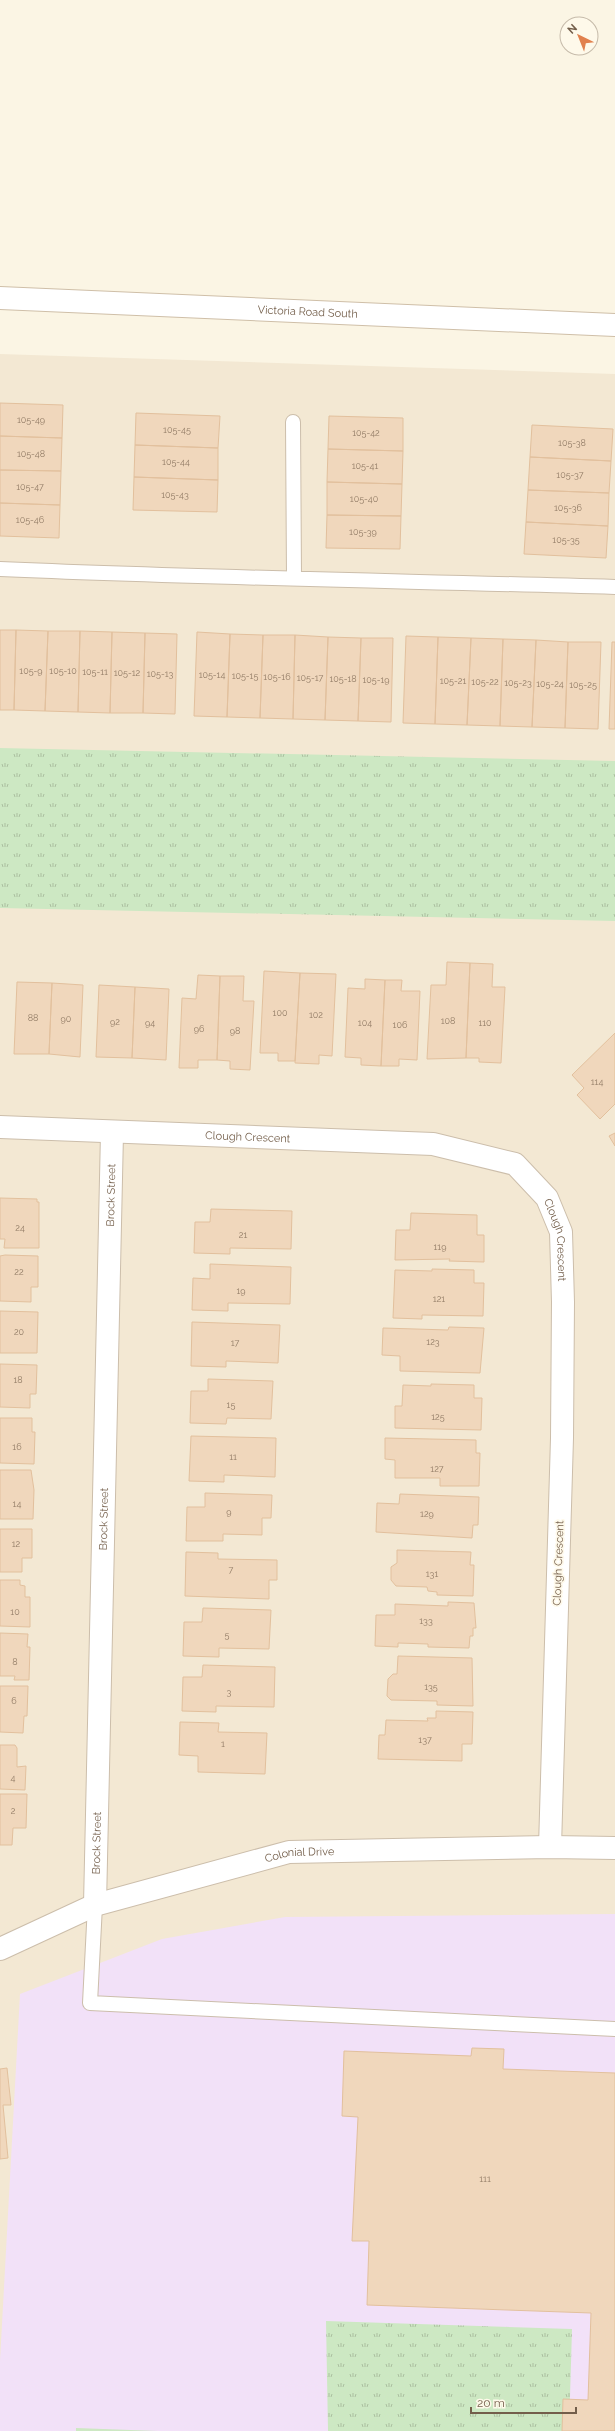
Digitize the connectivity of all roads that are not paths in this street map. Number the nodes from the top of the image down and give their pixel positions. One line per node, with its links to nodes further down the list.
1 (0, 298): 2 (street, Victoria Road South)
2 (615, 325)
3 (293, 422): 5 (lane)
4 (0, 569): 5 (lane)
5 (294, 577): 6 (lane)
6 (615, 587)
7 (0, 1127): 8 (street, Clough Crescent)
8 (112, 1133): 9 (street, Clough Crescent); 11 (street, Brock Street)
9 (550, 1847): 10 (street, Colonial Drive); 11 (street, Colonial Drive)
10 (615, 1848)
11 (95, 1905): 12 (street, Colonial Drive); 13 (lane)
12 (0, 1949)
13 (615, 2029)

